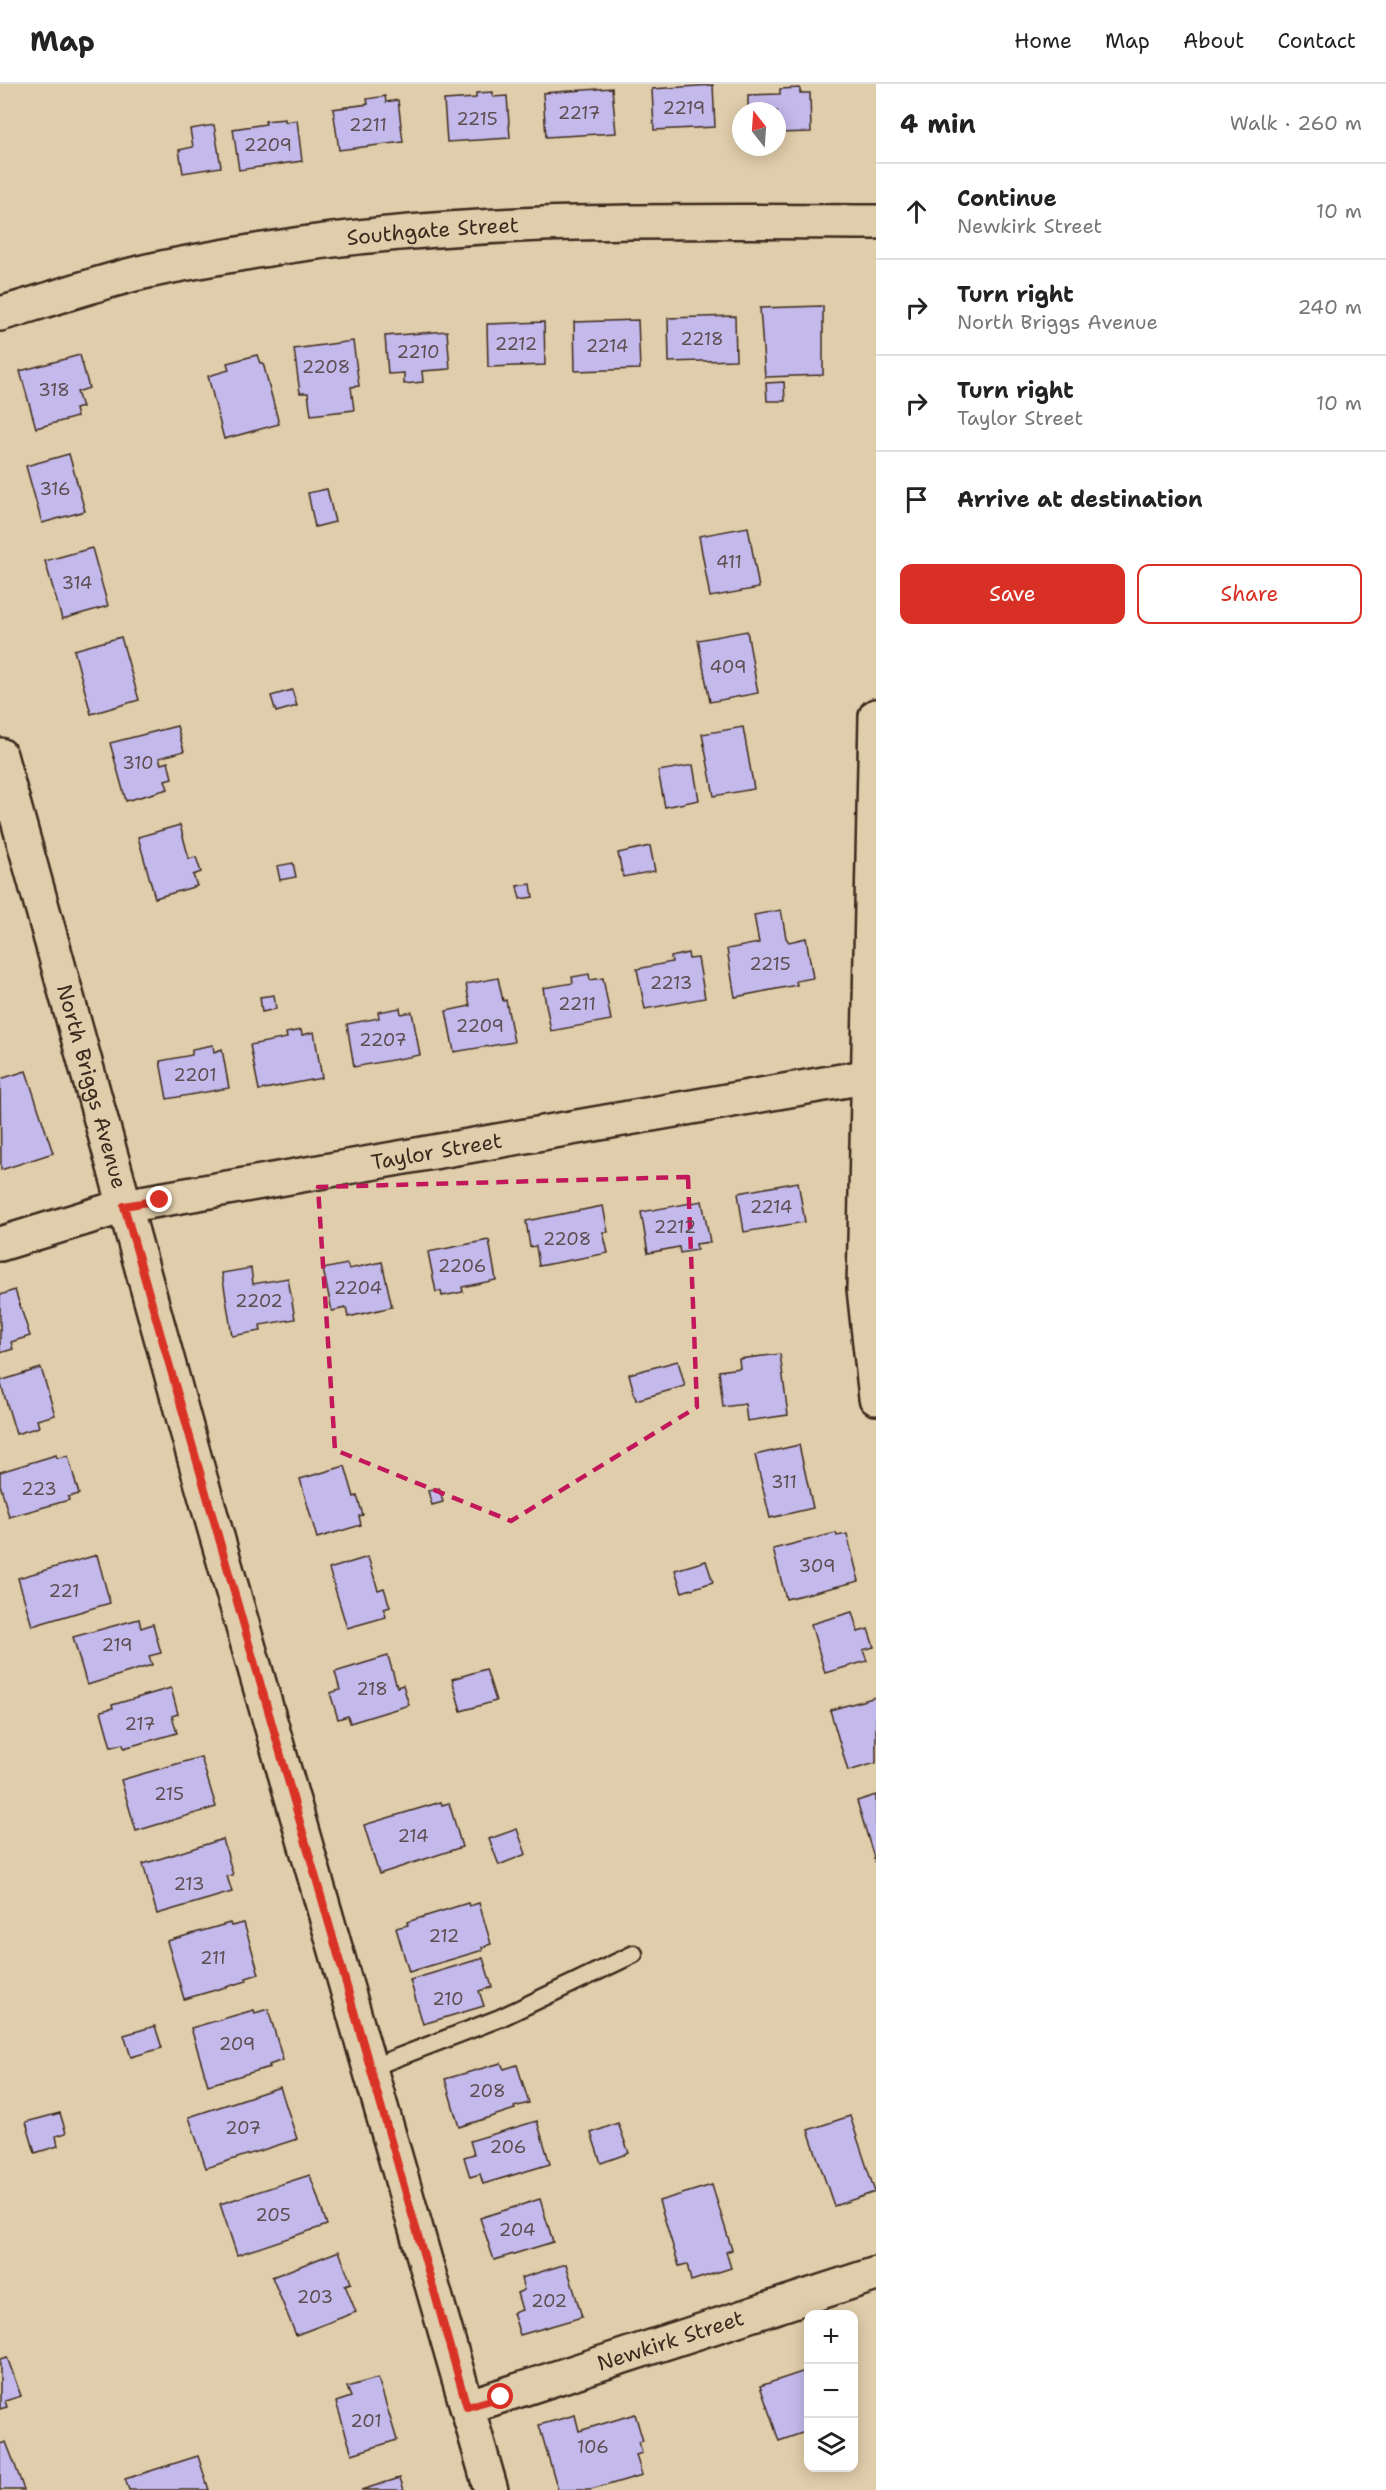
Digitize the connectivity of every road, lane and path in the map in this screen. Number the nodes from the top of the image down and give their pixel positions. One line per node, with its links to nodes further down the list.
1 (876, 222): 2 (street, Southgate Street)
2 (0, 314)
3 (876, 716): 5 (street)
4 (0, 755): 6 (street, North Briggs Avenue)
5 (871, 1075): 6 (street, Taylor Street); 8 (street)
6 (124, 1206): 7 (street, Taylor Street); 10 (street, North Briggs Avenue)
7 (0, 1244)
8 (876, 1398)
9 (634, 1954): 10 (lane)
10 (370, 2068): 12 (street, North Briggs Avenue)
11 (876, 2274): 12 (street, Newkirk Street)
12 (467, 2407): 13 (street, North Briggs Avenue)
13 (490, 2490)

